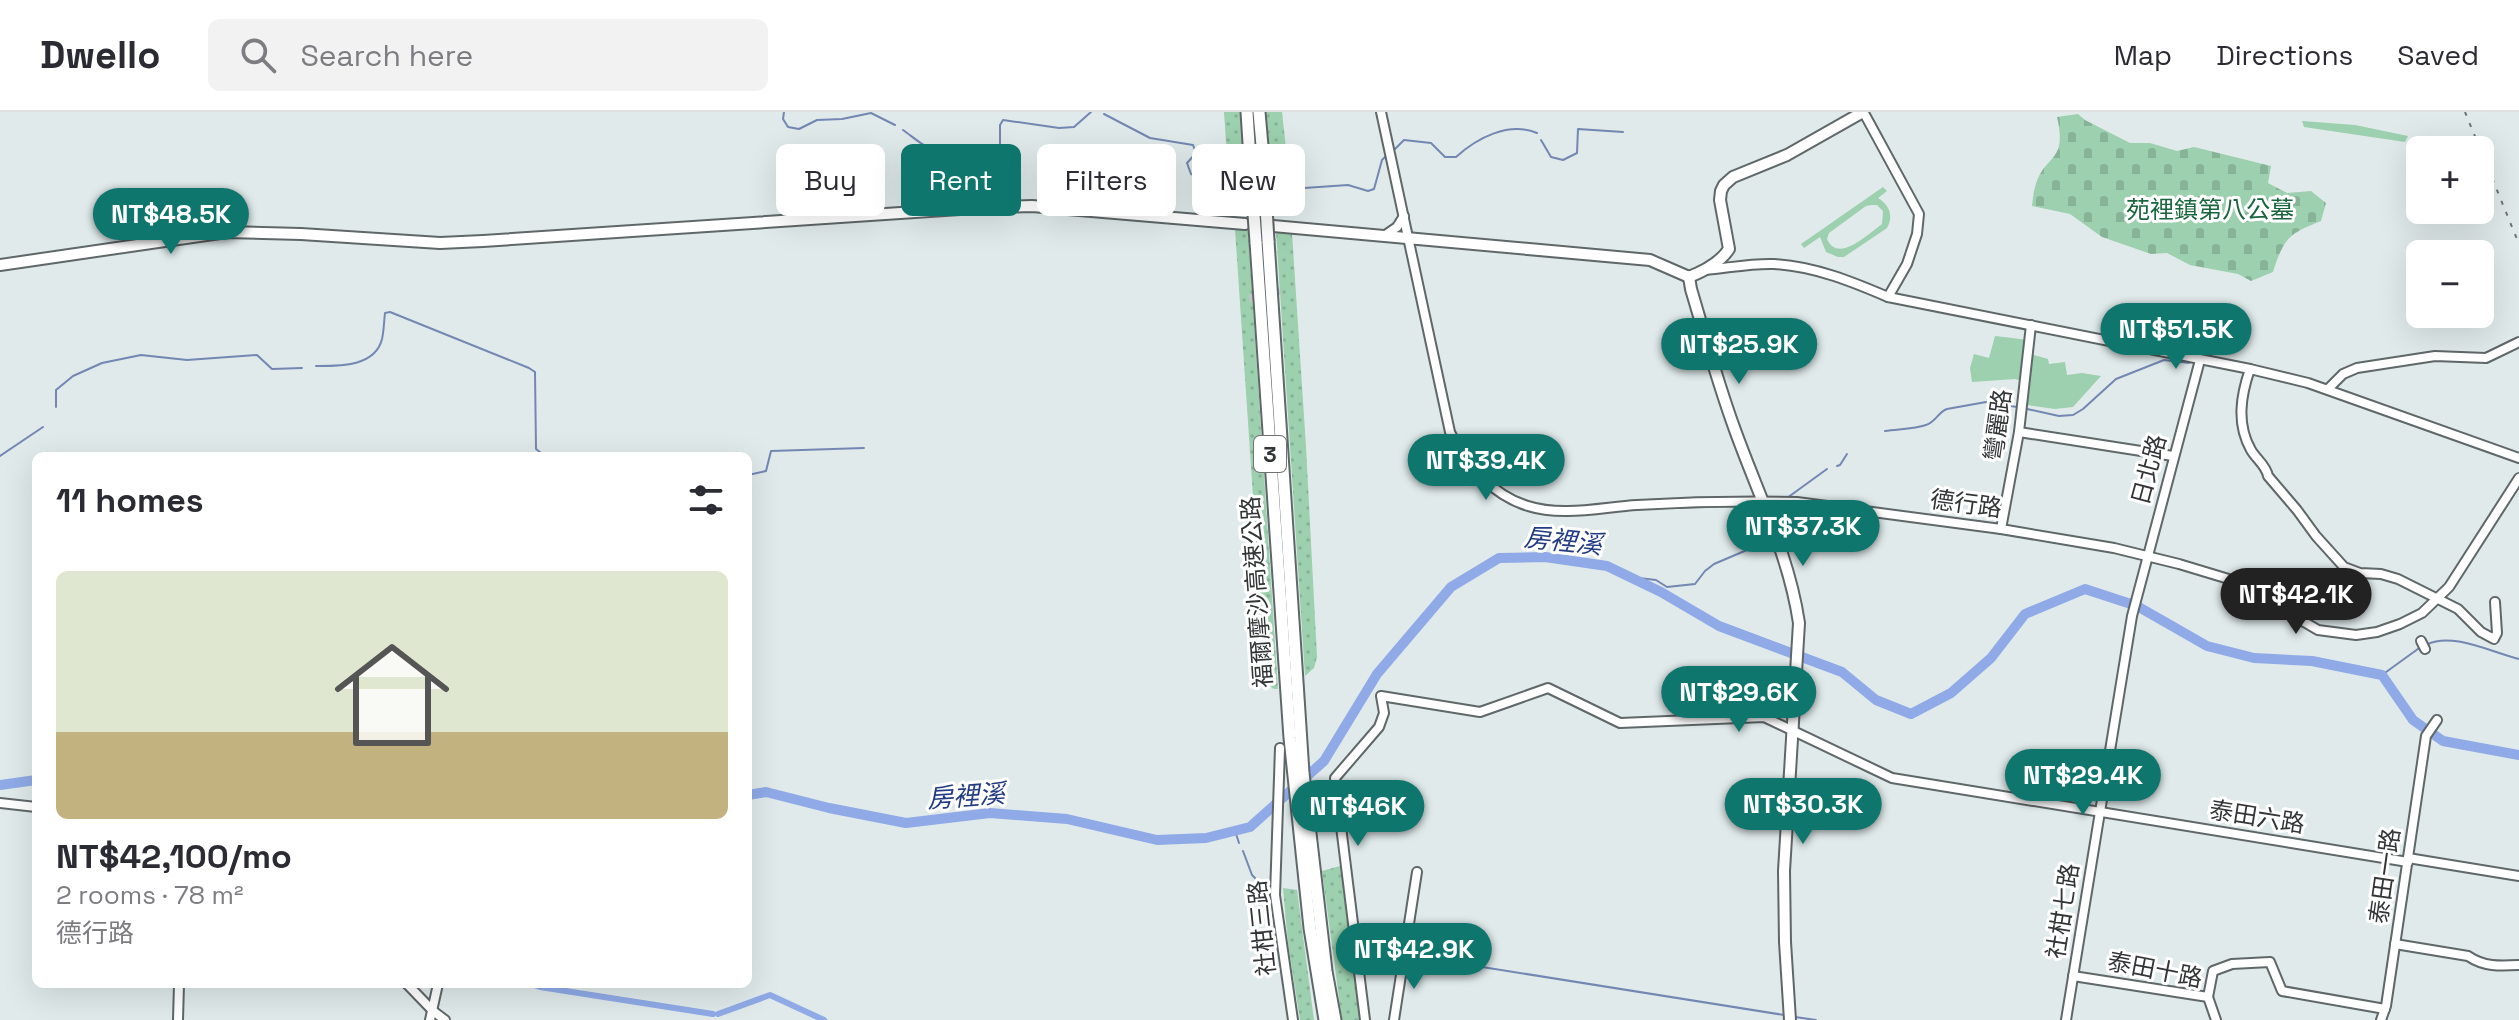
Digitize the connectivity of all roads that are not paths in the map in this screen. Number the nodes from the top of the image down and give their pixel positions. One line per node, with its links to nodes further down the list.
1 (1247, 112): 5 (highway, 福爾摩沙高速公路 / 3)
2 (1259, 112): 6 (highway, 福爾摩沙高速公路 / 3)
3 (1381, 112): 8 (street, 德行路)
4 (1863, 113): 14 (main road); 16 (street)
5 (1254, 144)
6 (1258, 144)
7 (1260, 216): 39 (highway, 福爾摩沙高速公路 / 3, bridge)
8 (1404, 216): 11 (street); 12 (street, 德行路)
9 (1245, 224): 13 (main road)
10 (1273, 226): 11 (main road)
11 (1384, 236): 12 (main road)
12 (1409, 239): 15 (main road); 26 (street, 德行路)
13 (0, 265)
14 (1705, 270): 15 (main road); 16 (street)
15 (1689, 277): 26 (main road)
16 (1888, 297): 17 (street)
17 (2031, 325): 19 (street); 22 (street, 彎麗路)
18 (2519, 342): 21 (street)
19 (2200, 360): 20 (street); 23 (street, 日北路)
20 (2250, 369): 21 (street); 29 (street)
21 (2328, 389): 24 (street)
22 (2019, 432): 23 (street); 27 (street, 彎麗路)
23 (2173, 456): 28 (street, 日北路)
24 (2519, 458)
25 (2519, 478): 29 (street, 德行路)
26 (1764, 501): 27 (street, 德行路); 33 (main road)
27 (2001, 529): 28 (street, 德行路)
28 (2147, 556): 29 (street, 德行路); 31 (street, 日北路)
29 (2438, 599): 30 (street)
30 (2495, 602)
31 (2131, 618): 37 (street, 社柑七路)
32 (2434, 724): 38 (street, 泰田一路)
33 (1793, 731): 37 (street, 泰田六路); 56 (street, 泰田六路); 58 (main road)
34 (1280, 748): 53 (street, 社柑三路)
35 (0, 803): 36 (street)
36 (32, 807)
37 (2100, 811): 38 (street, 泰田六路); 44 (street, 社柑七路)
38 (2408, 860): 41 (street, 泰田六路); 42 (street, 泰田一路)
39 (1310, 871): 54 (highway, 福爾摩沙高速公路 / 3); 55 (highway, 福爾摩沙高速公路 / 3)
40 (1417, 872): 57 (street)
41 (2519, 876)
42 (2395, 944): 43 (street); 49 (street, 泰田一路)
43 (2519, 965)
44 (2073, 976): 48 (street, 泰田十路); 59 (street, 社柑七路)
45 (179, 988): 51 (street)
46 (410, 988): 50 (street)
47 (437, 988): 50 (street)
48 (2208, 997): 49 (street); 60 (street, 泰田十路)
49 (2385, 1009): 61 (street, 泰田一路)
50 (431, 1015): 52 (street)
51 (178, 1020)
52 (445, 1020)
53 (1293, 1020)
54 (1325, 1020)
55 (1335, 1020)
56 (1365, 1020)
57 (1394, 1020)
58 (1790, 1020)
59 (2066, 1020)
60 (2216, 1020)
61 (2381, 1020)

